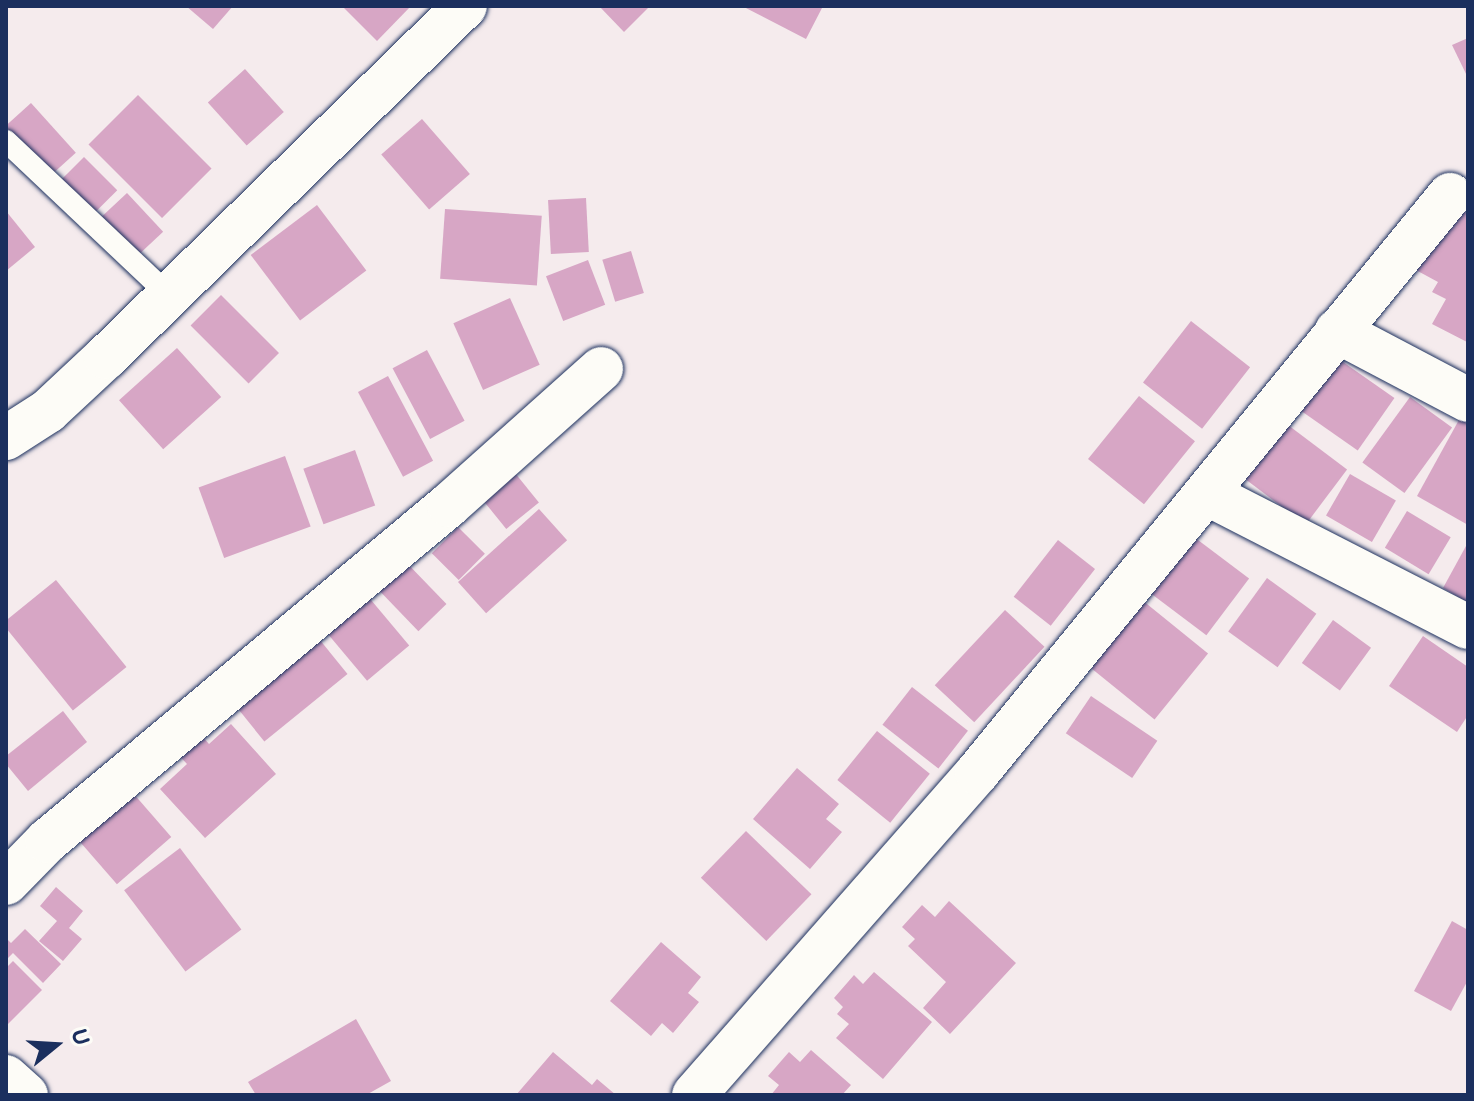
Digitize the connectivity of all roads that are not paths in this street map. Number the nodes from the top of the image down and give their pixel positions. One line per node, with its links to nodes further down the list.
1 (465, 6): 4 (main road)
2 (6, 141): 4 (lane)
3 (1450, 195): 5 (main road)
4 (167, 293): 8 (main road)
5 (1337, 331): 7 (main road); 9 (main road)
6 (601, 369): 11 (main road)
7 (1468, 400)
8 (6, 438)
9 (1208, 494): 10 (main road); 14 (main road)
10 (1468, 627)
11 (6, 883)
12 (6, 1077): 13 (main road)
13 (26, 1095)
14 (694, 1095)

